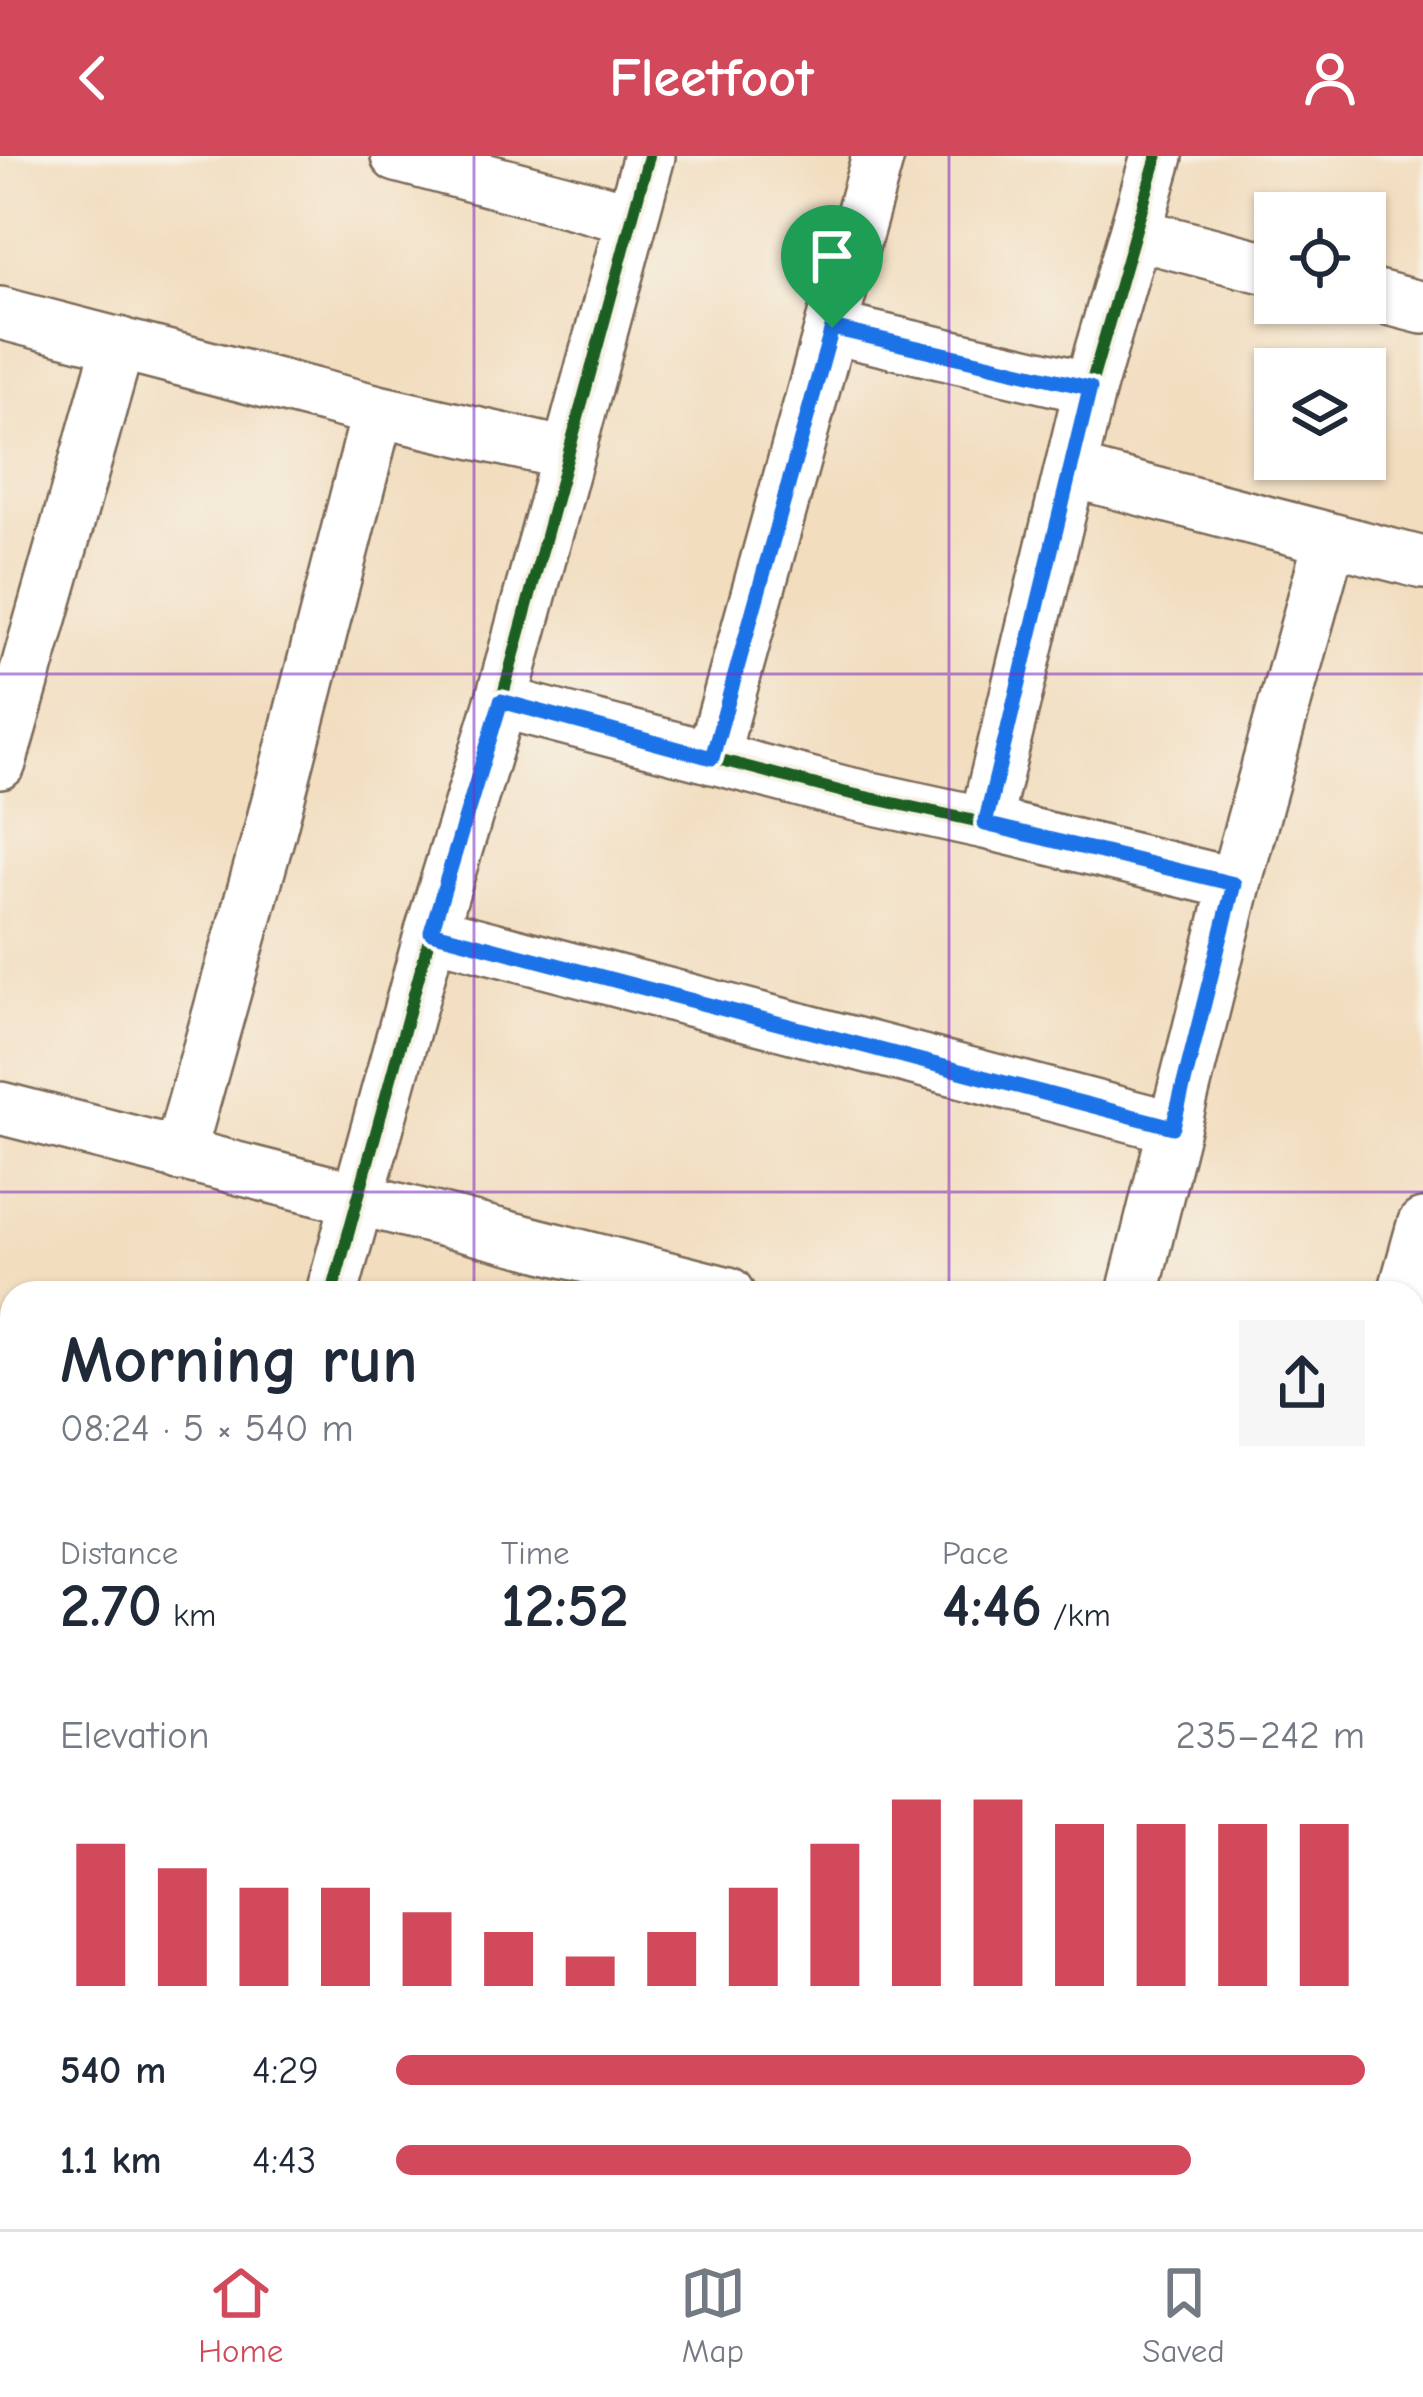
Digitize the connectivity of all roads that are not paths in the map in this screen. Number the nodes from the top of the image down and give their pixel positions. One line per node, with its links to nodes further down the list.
1 (397, 156): 5 (street)
2 (649, 156): 5 (street)
3 (878, 156): 11 (street)
4 (1157, 156): 6 (street)
5 (631, 218): 15 (street)
6 (1136, 234): 7 (street); 13 (street)
7 (1254, 265)
8 (1386, 298): 9 (street)
9 (1423, 308)
10 (0, 313): 12 (street)
11 (832, 328): 13 (street); 21 (street)
12 (119, 343): 14 (street); 19 (street)
13 (1090, 388): 16 (street)
14 (378, 411): 15 (street); 28 (street)
15 (567, 454): 20 (street)
16 (1070, 471): 17 (street); 23 (street)
17 (1330, 540): 18 (street); 24 (street)
18 (1423, 563)
19 (13, 660): 22 (street)
20 (501, 701): 21 (street); 25 (street)
21 (712, 758): 23 (street)
22 (0, 763)
23 (985, 824): 24 (street)
24 (1234, 884): 27 (street)
25 (431, 932): 27 (street); 29 (street)
26 (0, 1108): 28 (street)
27 (1173, 1127): 33 (street)
28 (179, 1154): 29 (street)
29 (356, 1198): 31 (street); 32 (street)
30 (1423, 1225): 34 (street)
31 (335, 1281)
32 (667, 1281)
33 (1136, 1281)
34 (1407, 1281)

